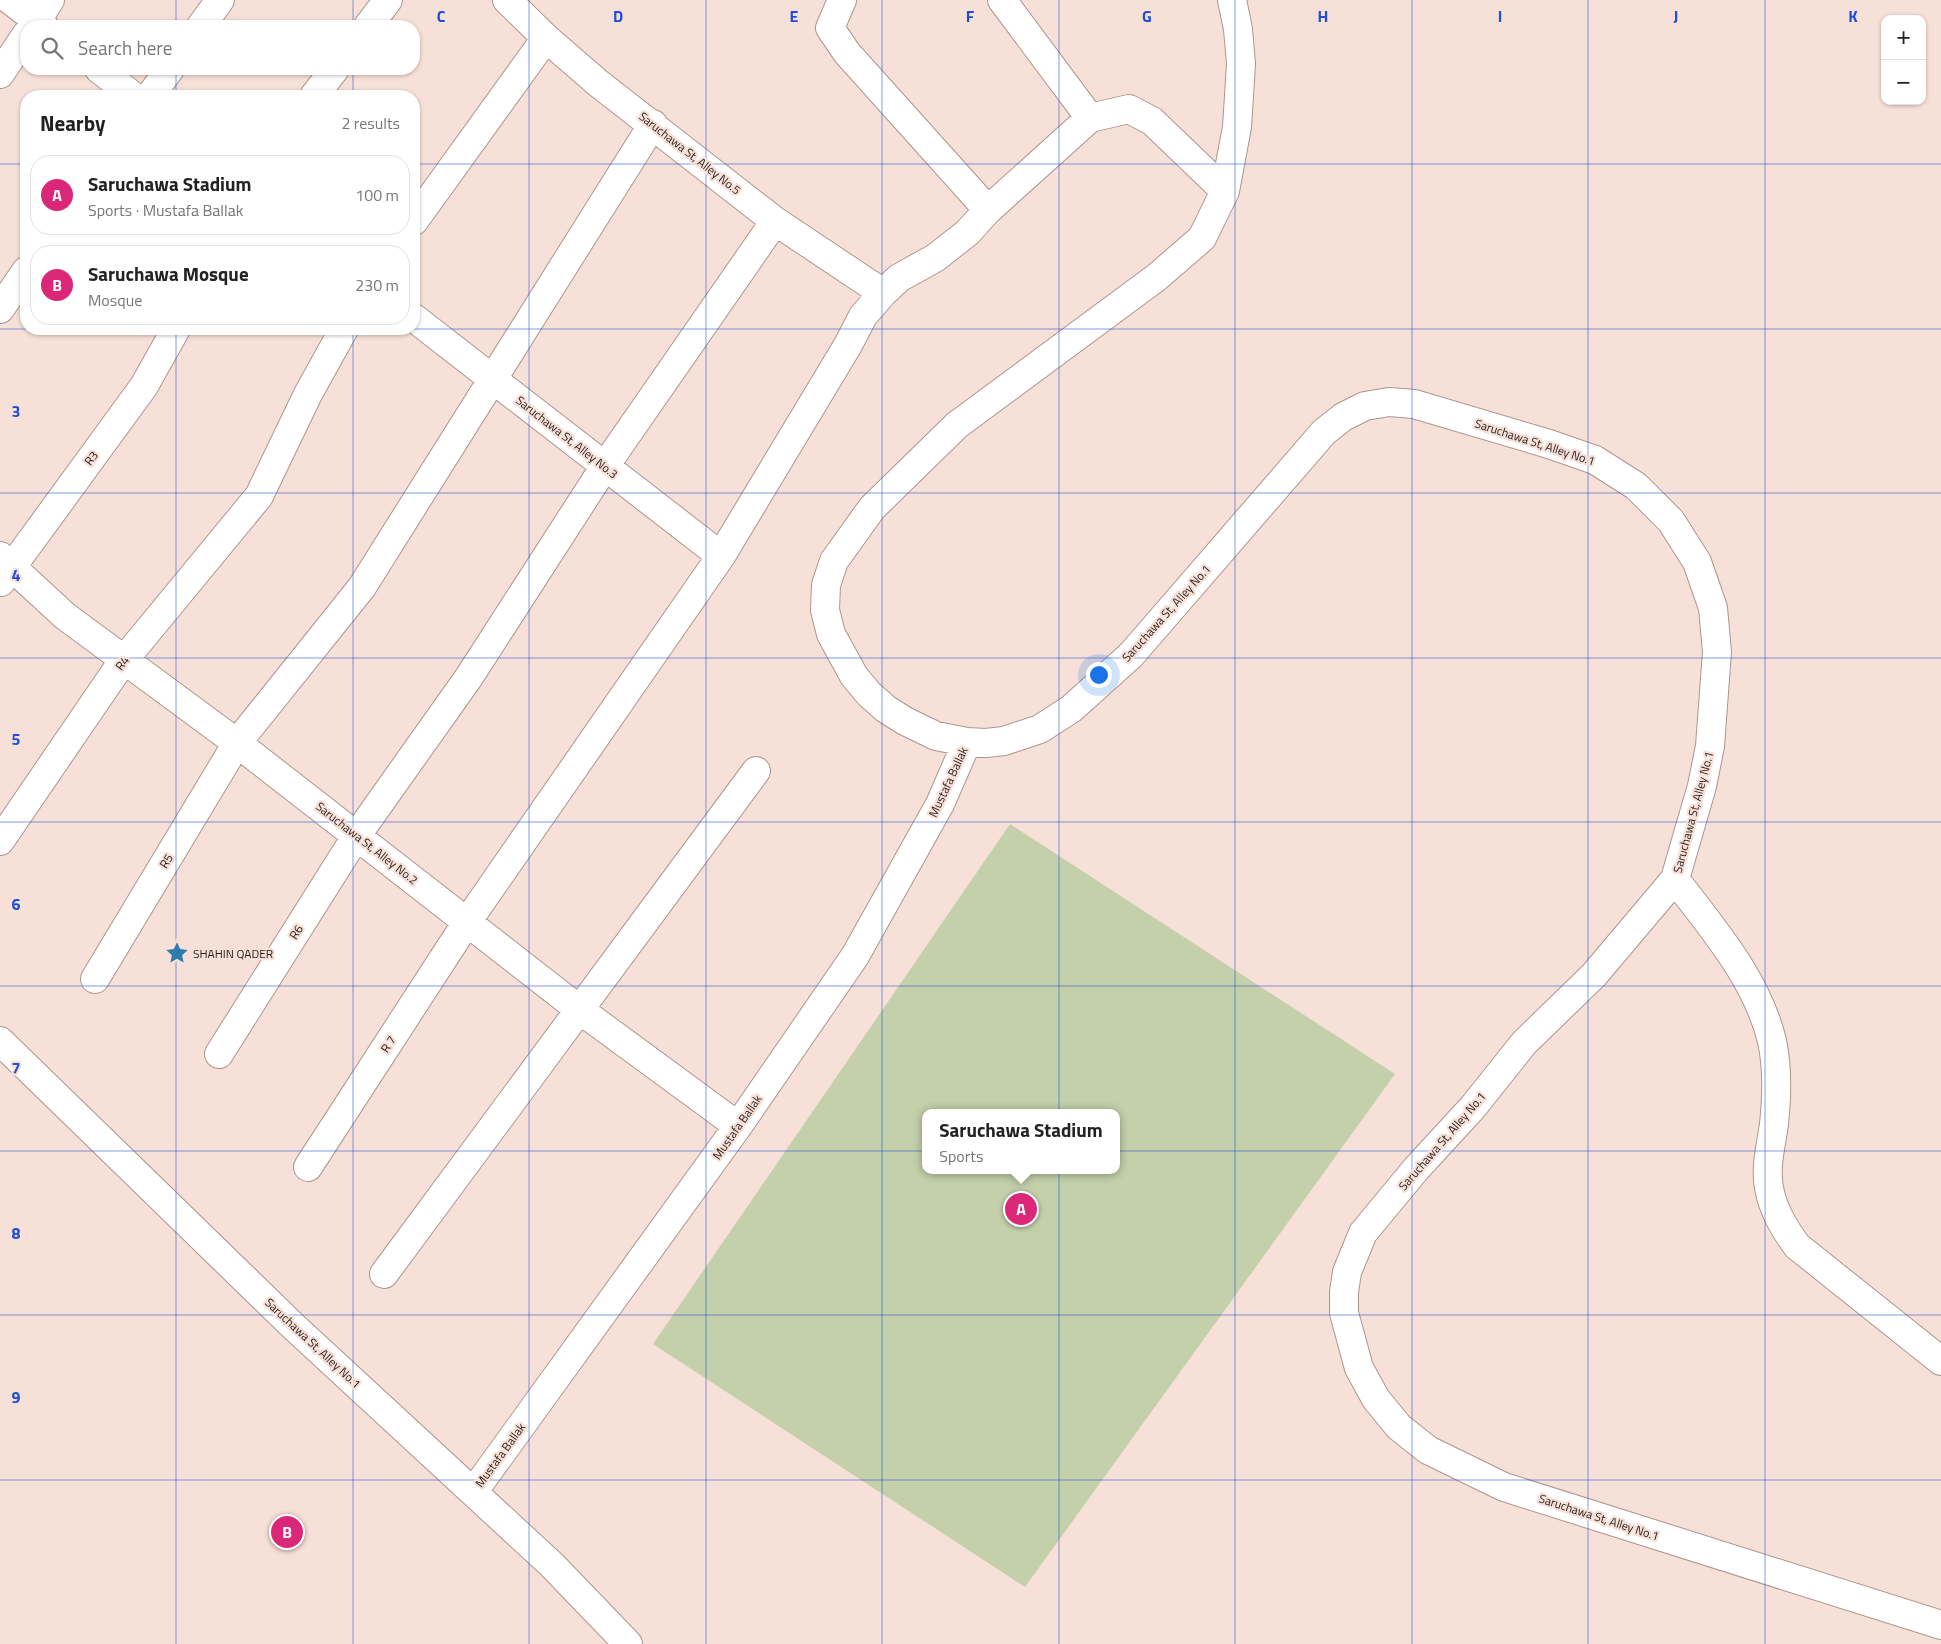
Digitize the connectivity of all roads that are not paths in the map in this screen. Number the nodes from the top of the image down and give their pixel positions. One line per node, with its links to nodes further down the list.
1 (10, 0): 8 (street)
2 (220, 0): 9 (street)
3 (388, 0): 10 (street)
4 (507, 0): 11 (street, Saruchawa St, Alley No.5)
5 (842, 0): 23 (street)
6 (1002, 0): 20 (street)
7 (1232, 0): 22 (street, Saruchawa St, Alley No.1)
8 (35, 20)
9 (205, 20)
10 (373, 20)
11 (546, 38): 21 (street, Saruchawa St, Alley No.5); 24 (street)
12 (20, 47): 13 (street)
13 (0, 74)
14 (107, 75): 17 (street)
15 (166, 75): 18 (street)
16 (330, 75): 19 (street)
17 (125, 90)
18 (154, 90)
19 (319, 90)
20 (1090, 118): 22 (street); 23 (street, R 7)
21 (653, 124): 25 (street, Saruchawa St, Alley No.5); 32 (street, R5)
22 (1225, 191): 37 (street, Saruchawa St, Alley No.1)
23 (988, 210): 27 (street, R 7)
24 (420, 214)
25 (775, 221): 27 (street, Saruchawa St, Alley No.5); 33 (street, R6)
26 (20, 281): 28 (street)
27 (883, 293): 34 (street, R 7)
28 (0, 309)
29 (420, 323): 32 (street, Saruchawa St, Alley No.3)
30 (173, 335): 35 (street, R3)
31 (341, 335): 36 (street, R4)
32 (492, 379): 33 (street, Saruchawa St, Alley No.3); 38 (street, R5)
33 (605, 466): 34 (street, Saruchawa St, Alley No.3); 40 (street, R6)
34 (721, 556): 43 (street, R 7)
35 (4, 569): 36 (street, Saruchawa St, Alley No.2)
36 (124, 661): 38 (street, Saruchawa St, Alley No.2); 41 (street, R4)
37 (967, 742): 42 (street, Saruchawa St, Alley No.1); 48 (street, Mustafa Ballak)
38 (237, 743): 40 (street, Saruchawa St, Alley No.2); 44 (street, R5)
39 (756, 771): 45 (street)
40 (357, 835): 43 (street, Saruchawa St, Alley No.2); 47 (street, R6)
41 (0, 841)
42 (1675, 879): 51 (street); 53 (street, Saruchawa St, Alley No.1)
43 (467, 922): 45 (street, Saruchawa St, Alley No.2); 49 (street, R 7)
44 (95, 979)
45 (580, 1010): 48 (street, Saruchawa St, Alley No.2); 50 (street)
46 (0, 1041): 52 (street, Saruchawa St, Alley No.1)
47 (219, 1054)
48 (738, 1126): 52 (street, Mustafa Ballak)
49 (308, 1167)
50 (384, 1274)
51 (1941, 1361)
52 (474, 1491): 54 (street, Saruchawa St, Alley No.1)
53 (1941, 1625)
54 (628, 1644)

